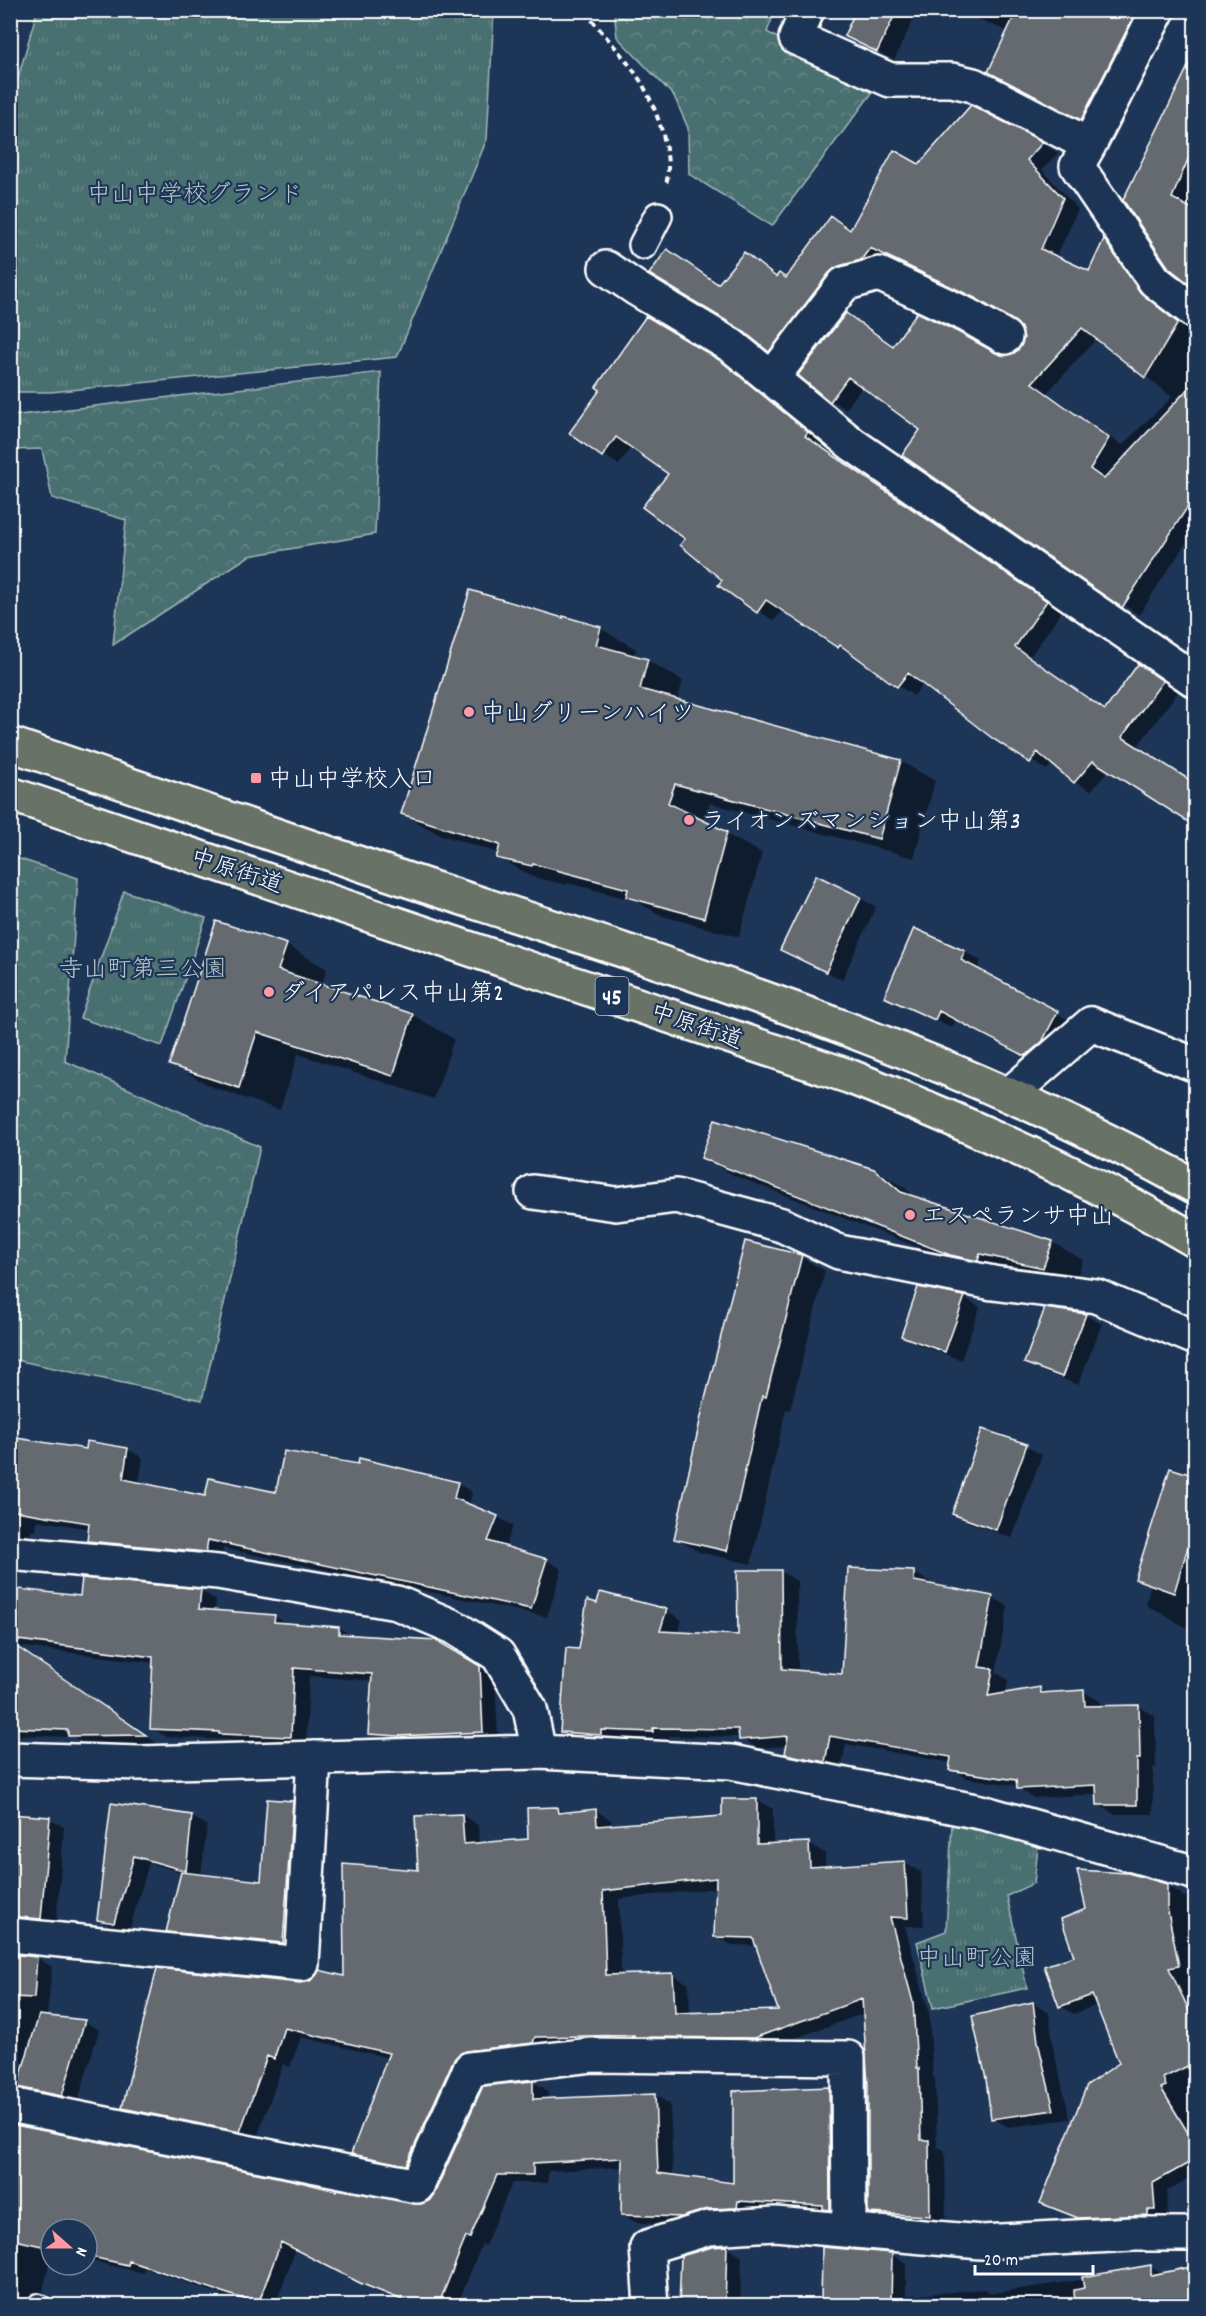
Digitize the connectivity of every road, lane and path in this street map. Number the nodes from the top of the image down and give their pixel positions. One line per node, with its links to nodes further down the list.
1 (589, 10): 5 (path)
2 (807, 10): 4 (street)
3 (1158, 10): 4 (street)
4 (1089, 145): 7 (street)
5 (657, 216): 6 (street)
6 (627, 261): 9 (street)
7 (1196, 313)
8 (1005, 337): 9 (street)
9 (772, 378): 10 (street)
10 (1196, 681)
11 (10, 744): 14 (main road, 中原街道 / 45)
12 (10, 794): 17 (main road, 中原街道 / 45)
13 (1196, 1065): 14 (street)
14 (1009, 1095): 15 (main road, 中原街道 / 45)
15 (1196, 1187)
16 (533, 1192): 18 (street)
17 (1196, 1241)
18 (1196, 1338)
19 (10, 1553): 20 (street)
20 (539, 1752): 21 (street); 23 (street)
21 (314, 1758): 22 (street); 24 (street)
22 (10, 1759)
23 (1196, 1873)
24 (10, 1935)
25 (10, 2105): 26 (street)
26 (849, 2230): 27 (street); 28 (street)
27 (1196, 2234)
28 (651, 2306)

